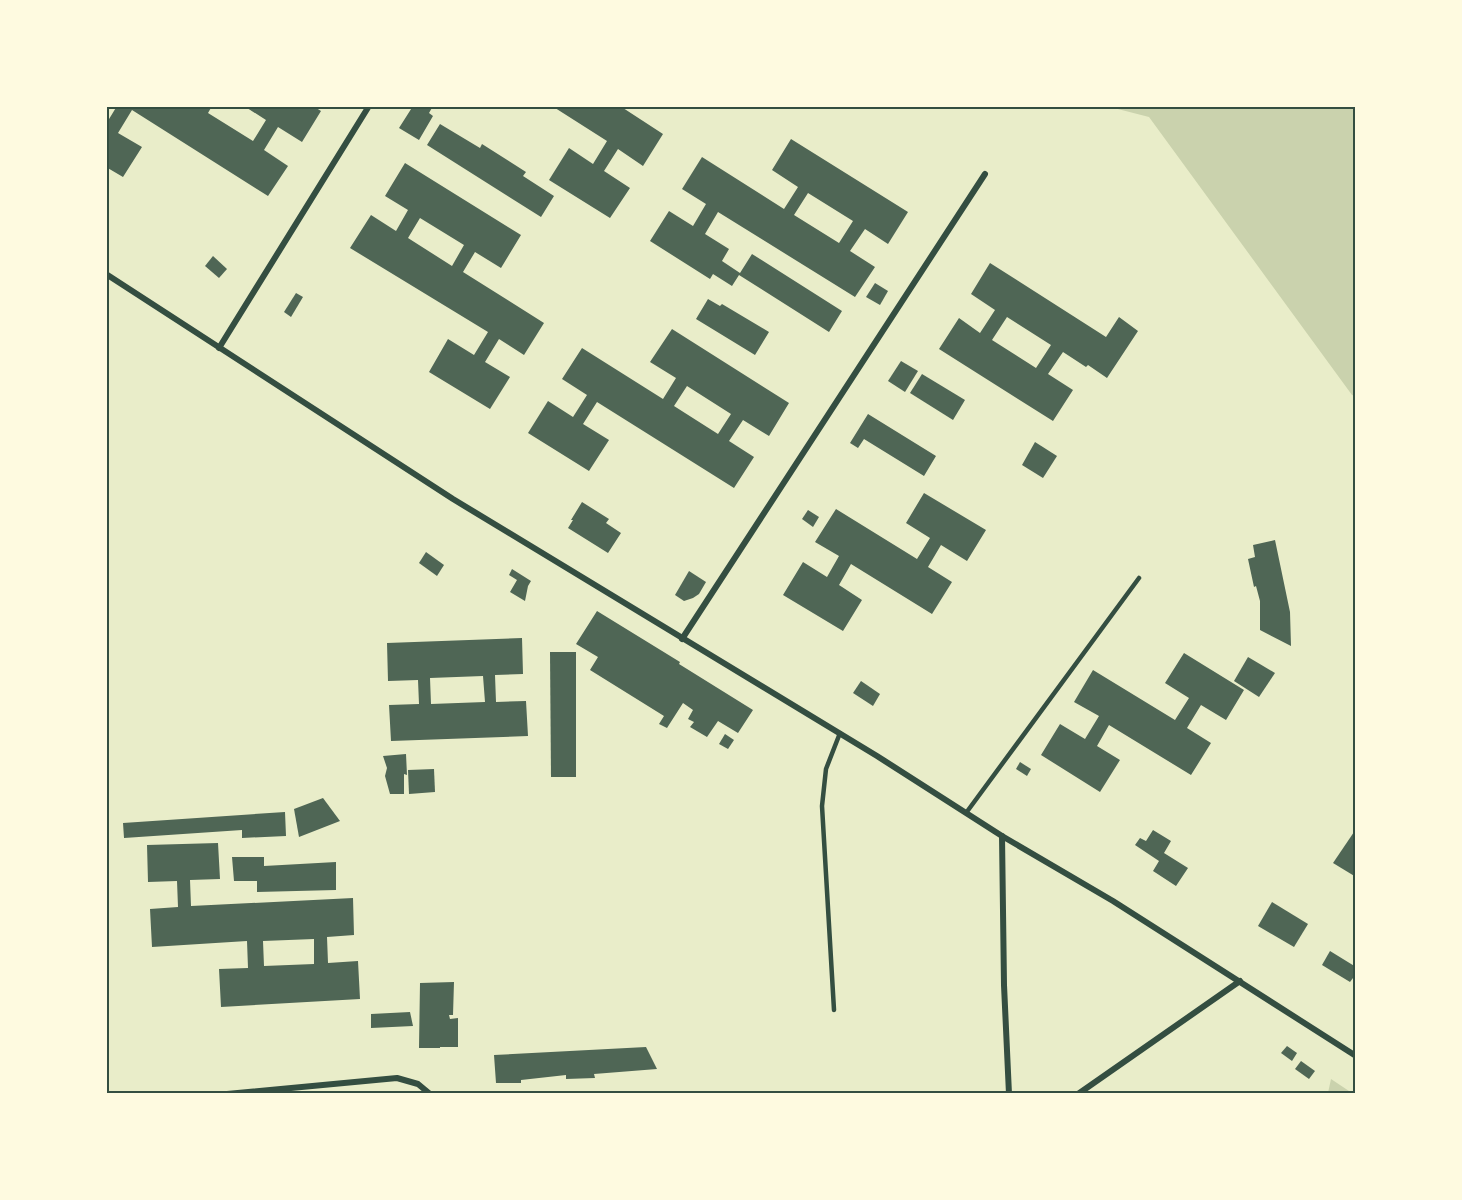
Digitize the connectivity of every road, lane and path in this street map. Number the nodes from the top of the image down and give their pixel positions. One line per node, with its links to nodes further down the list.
1 (369, 106): 4 (street)
2 (985, 174): 6 (street)
3 (106, 273): 4 (street)
4 (219, 348): 6 (street)
5 (1139, 578): 8 (lane)
6 (682, 639): 7 (street)
7 (840, 734): 8 (street); 11 (lane)
8 (966, 813): 9 (street)
9 (1002, 837): 10 (street); 15 (street)
10 (1240, 981): 12 (street); 16 (street)
11 (834, 1010)
12 (1356, 1056)
13 (227, 1094): 14 (street)
14 (430, 1094)
15 (1009, 1094)
16 (1078, 1094)

